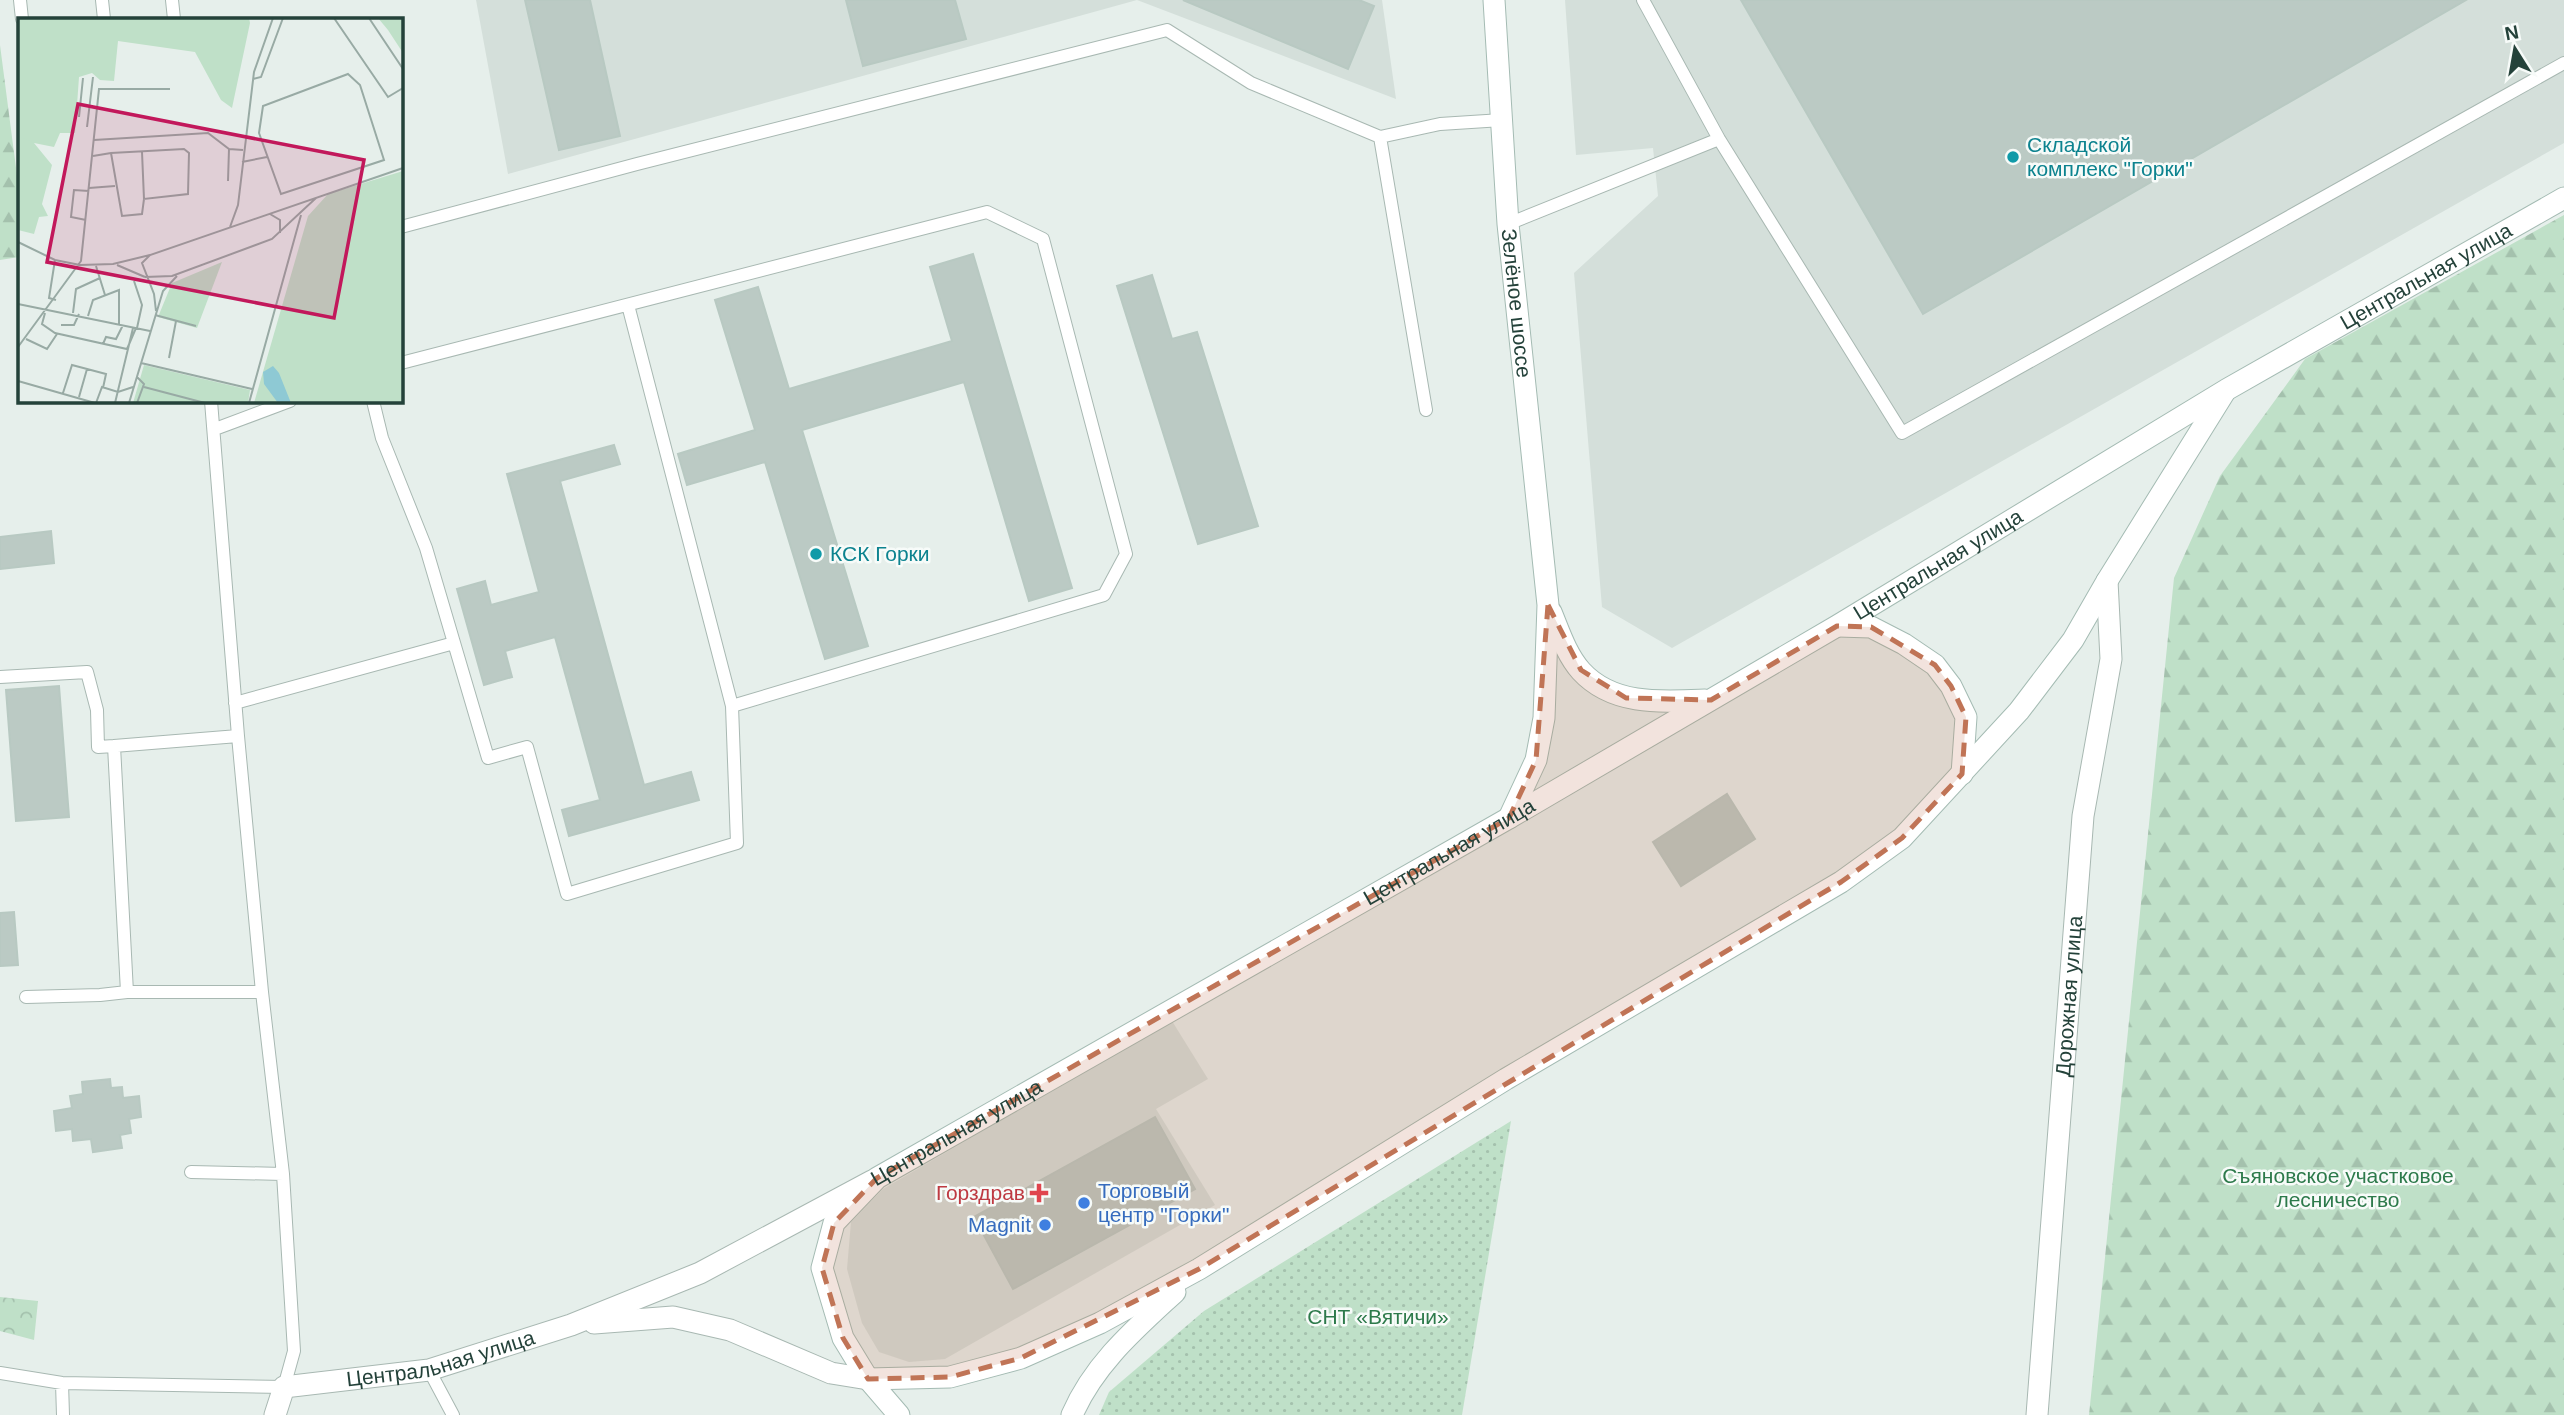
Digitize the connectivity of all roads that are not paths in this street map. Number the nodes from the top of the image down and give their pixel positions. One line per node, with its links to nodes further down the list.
1 (20, 0): 6 (lane)
2 (102, 0): 7 (lane)
3 (172, 0): 8 (lane)
4 (1494, 0): 10 (main road, Зелёное шоссе)
5 (1643, 0): 12 (lane)
6 (22, 18)
7 (104, 18)
8 (174, 18)
9 (2564, 63): 12 (lane)
10 (1502, 120): 11 (lane); 14 (main road, Зелёное шоссе)
11 (1380, 137): 15 (lane); 22 (lane)
12 (1719, 139): 14 (lane)
13 (2564, 198): 18 (main road, Центральная улица)
14 (1508, 224): 25 (main road, Зелёное шоссе)
15 (402, 227)
16 (628, 305): 17 (lane); 31 (lane); 31 (lane)
17 (402, 363)
18 (2226, 390): 24 (main road); 26 (main road, Центральная улица)
19 (211, 402): 23 (lane)
20 (287, 402): 23 (lane)
21 (373, 402): 27 (lane)
22 (1426, 410)
23 (215, 429): 30 (lane)
24 (2107, 581): 34 (main road); 54 (main road, Дорожная улица)
25 (1549, 605): 29 (main road); 35 (main road)
26 (1837, 626): 29 (main road, Центральная улица); 34 (main road)
27 (454, 643): 30 (lane); 31 (lane)
28 (0, 677): 33 (lane)
29 (1711, 699): 35 (main road, Центральная улица)
30 (236, 703): 32 (lane)
31 (732, 706)
32 (238, 736): 33 (lane); 37 (lane)
33 (114, 746): 36 (lane)
34 (1962, 774): 42 (main road)
35 (1509, 818): 41 (main road, Центральная улица)
36 (127, 992): 37 (lane); 38 (lane)
37 (262, 992): 40 (lane)
38 (26, 997)
39 (191, 1171): 40 (lane)
40 (283, 1174): 48 (lane)
41 (877, 1178): 43 (main road, Центральная улица); 46 (main road)
42 (1199, 1269): 46 (main road); 53 (main road)
43 (571, 1325): 44 (main road, Центральная улица); 46 (main road)
44 (429, 1370): 48 (main road, Центральная улица); 51 (lane)
45 (0, 1373): 47 (lane)
46 (868, 1379): 52 (main road)
47 (62, 1383): 48 (lane); 49 (lane)
48 (284, 1387): 50 (main road)
49 (63, 1415)
50 (275, 1415)
51 (453, 1415)
52 (899, 1415)
53 (1072, 1415)
54 (2038, 1415)

